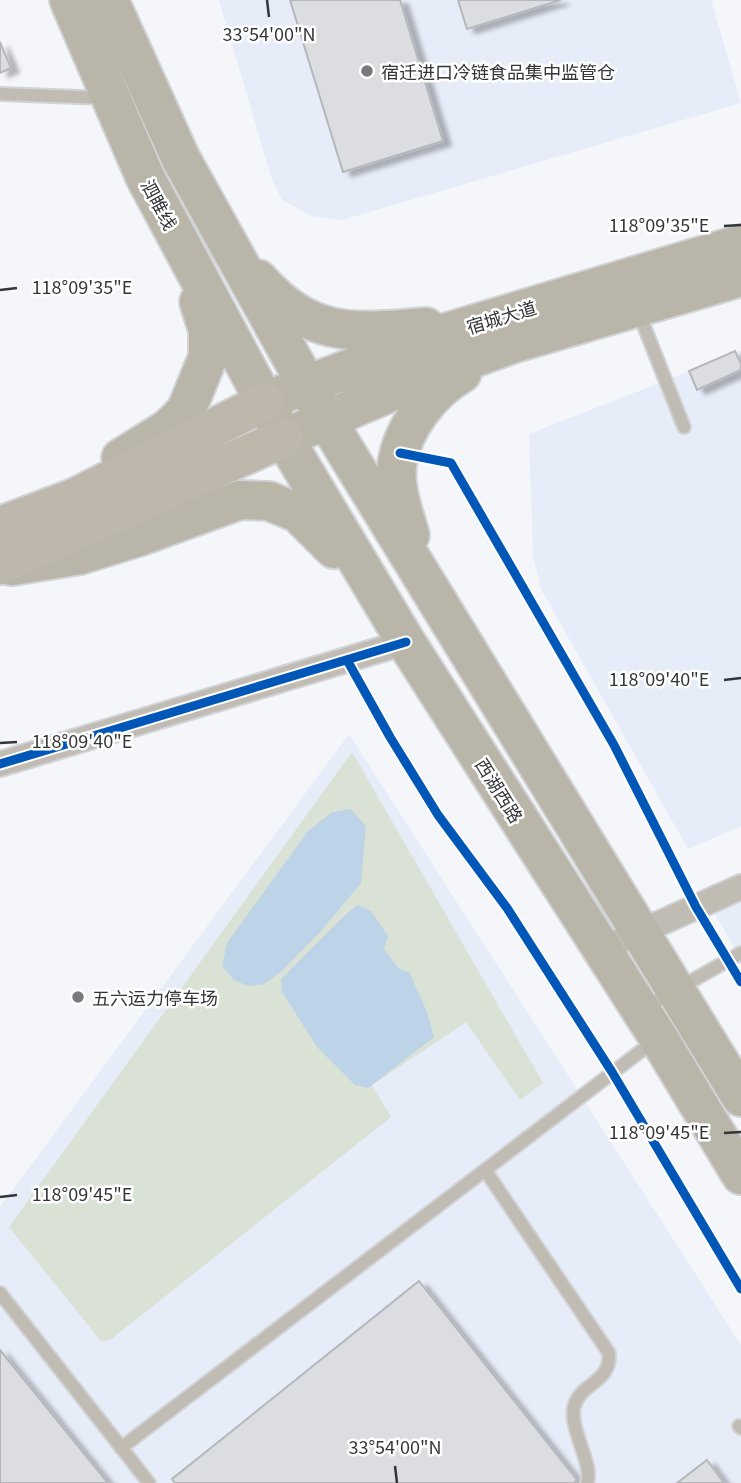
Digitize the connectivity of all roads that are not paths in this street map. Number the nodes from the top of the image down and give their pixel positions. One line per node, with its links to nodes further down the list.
1 (69, 0): 4 (main road, 泗睢线)
2 (109, 0): 5 (main road)
3 (0, 94): 4 (lane)
4 (111, 99): 7 (main road, 泗睢线)
5 (227, 243): 10 (main road); 11 (main road)
6 (741, 244): 10 (main road, 宿城大道)
7 (182, 246): 12 (main road, 泗睢线); 16 (main road)
8 (741, 277): 9 (main road, 宿城大道)
9 (636, 307): 10 (main road, 宿城大道); 14 (lane)
10 (511, 328): 11 (main road, 宿城大道); 13 (main road, 宿城大道); 18 (main road)
11 (306, 384): 12 (main road, 宿城大道); 13 (main road, 西湖西路)
12 (265, 401): 15 (main road, 西湖西路); 16 (highway)
13 (327, 421): 15 (main road, 宿城大道); 18 (main road, 西湖西路)
14 (684, 427)
15 (284, 438): 17 (highway); 19 (main road, 西湖西路)
16 (0, 526)
17 (0, 567): 19 (main road)
18 (429, 587): 22 (main road, 西湖西路)
19 (396, 626): 20 (street); 23 (main road, 西湖西路)
20 (0, 764)
21 (741, 887): 22 (street)
22 (640, 932): 23 (street); 25 (main road, 西湖西路)
23 (602, 949): 25 (main road, 西湖西路)
24 (741, 953): 25 (lane)
25 (669, 1017): 26 (main road, 西湖西路); 27 (lane); 28 (main road, 西湖西路)
26 (741, 1097)
27 (485, 1170): 30 (lane); 32 (lane)
28 (741, 1174)
29 (0, 1293): 30 (lane)
30 (121, 1448): 31 (lane)
31 (149, 1483)
32 (587, 1483)

